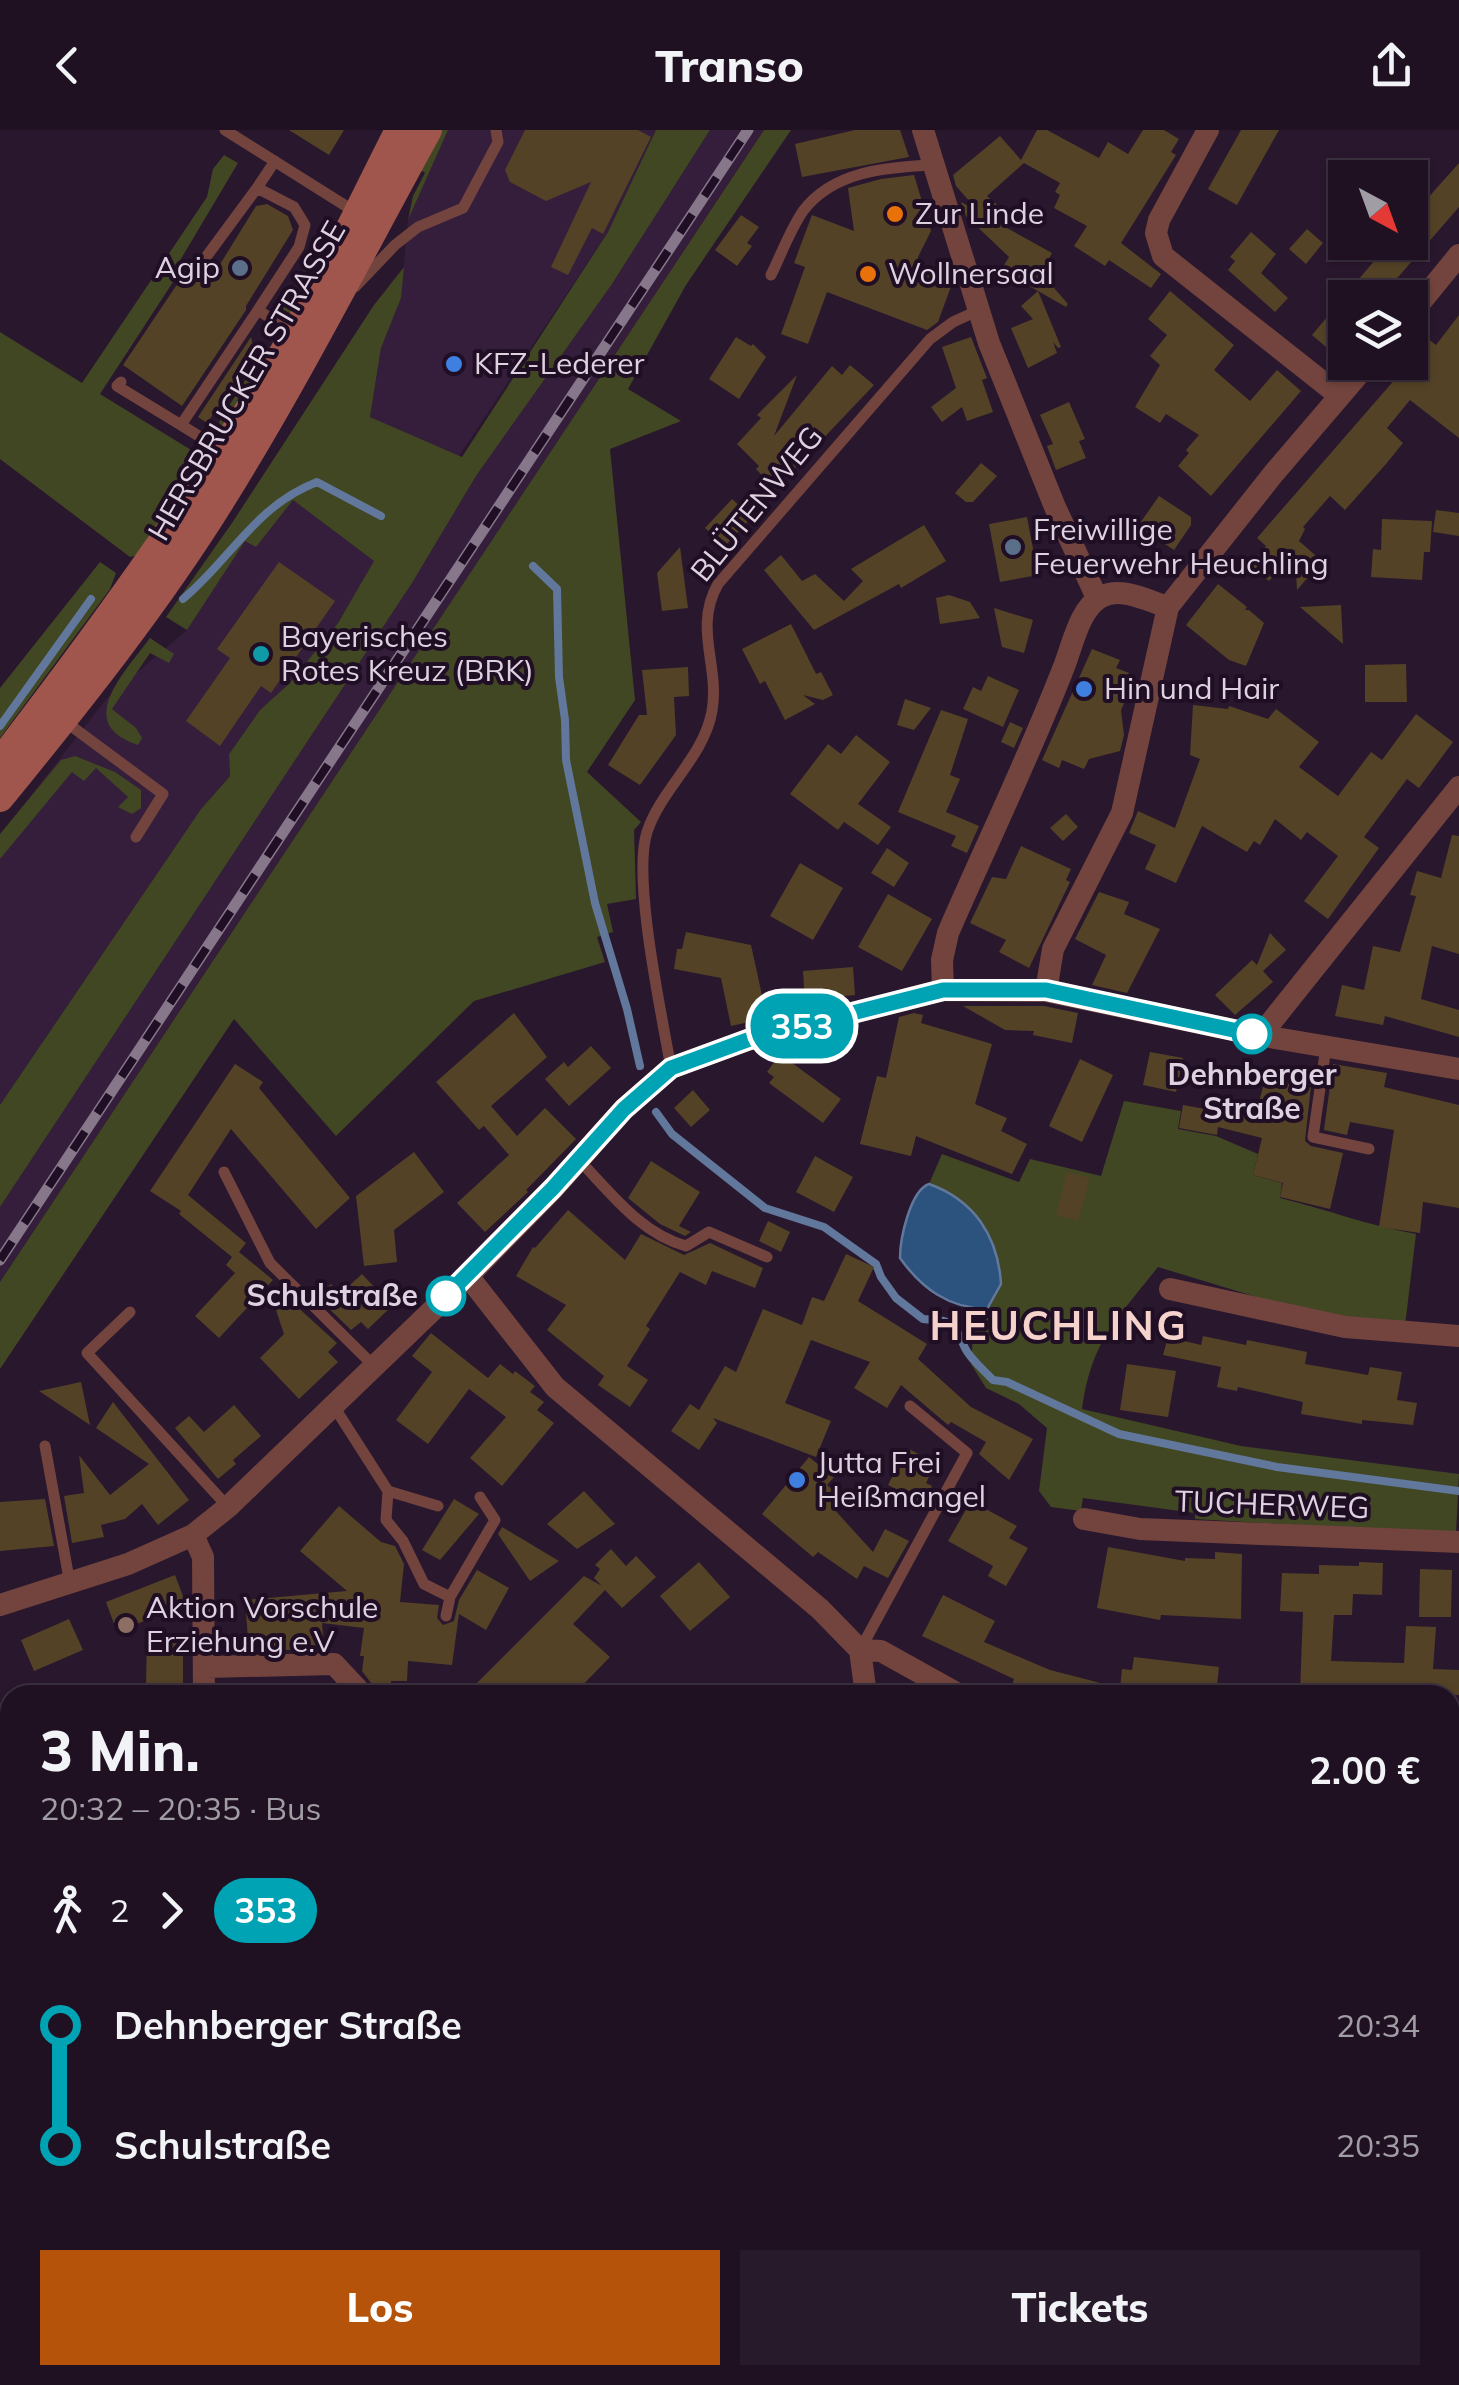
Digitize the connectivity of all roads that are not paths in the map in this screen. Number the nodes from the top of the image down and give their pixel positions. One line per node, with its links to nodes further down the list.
1 (225, 130): 7 (lane)
2 (399, 130): 10 (main road, HERSBRUCKER STRASSE)
3 (428, 130): 17 (main road, HERSBRUCKER STRASSE)
4 (496, 130): 17 (lane)
5 (923, 130): 8 (street)
6 (1208, 130): 21 (street)
7 (275, 162): 9 (lane); 10 (lane)
8 (934, 165): 13 (lane); 16 (street)
9 (257, 188): 12 (lane); 15 (lane)
10 (357, 214): 18 (main road, HERSBRUCKER STRASSE)
11 (1459, 255): 14 (street)
12 (194, 272)
13 (771, 276)
14 (1428, 293)
15 (258, 310): 18 (lane); 22 (lane)
16 (977, 311): 24 (street); 35 (lane, BLÜTENWEG)
17 (324, 319): 26 (main road, HERSBRUCKER STRASSE)
18 (294, 334): 23 (main road, HERSBRUCKER STRASSE)
19 (1354, 380): 21 (street)
20 (120, 382): 22 (lane)
21 (1340, 396): 25 (street)
22 (182, 425): 23 (lane)
23 (223, 451): 26 (main road, HERSBRUCKER STRASSE)
24 (1097, 598): 25 (street); 31 (street)
25 (1168, 607): 32 (street)
26 (54, 713): 27 (main road, HERSBRUCKER STRASSE); 29 (main road, HERSBRUCKER STRASSE); 30 (lane)
27 (0, 762)
28 (1459, 787): 33 (street)
29 (0, 798)
30 (136, 837)
31 (943, 990): 32 (street); 35 (street)
32 (1046, 990): 33 (street)
33 (1260, 1036): 34 (street)
34 (1326, 1047): 36 (street); 37 (lane)
35 (671, 1068): 38 (street)
36 (1459, 1069)
37 (1369, 1149)
38 (578, 1160): 40 (lane); 41 (street)
39 (224, 1172): 45 (lane)
40 (767, 1257)
41 (468, 1276): 45 (street); 60 (street)
42 (1170, 1289): 44 (street)
43 (130, 1312): 51 (lane)
44 (1459, 1336)
45 (374, 1366): 46 (street)
46 (333, 1405): 49 (lane); 51 (street)
47 (910, 1406): 60 (lane)
48 (45, 1446): 56 (lane)
49 (388, 1492): 52 (lane); 57 (lane)
50 (480, 1497): 57 (lane)
51 (228, 1506): 54 (street)
52 (438, 1506)
53 (1084, 1519): 55 (street, TUCHERWEG)
54 (193, 1535): 56 (street); 61 (street)
55 (1459, 1542)
56 (70, 1584): 58 (street)
57 (450, 1597): 59 (lane)
58 (0, 1605)
59 (446, 1616)
60 (860, 1650): 64 (street); 65 (street)
61 (206, 1667): 62 (street); 63 (street)
62 (205, 1685)
63 (354, 1685)
64 (862, 1685)
65 (942, 1685)

